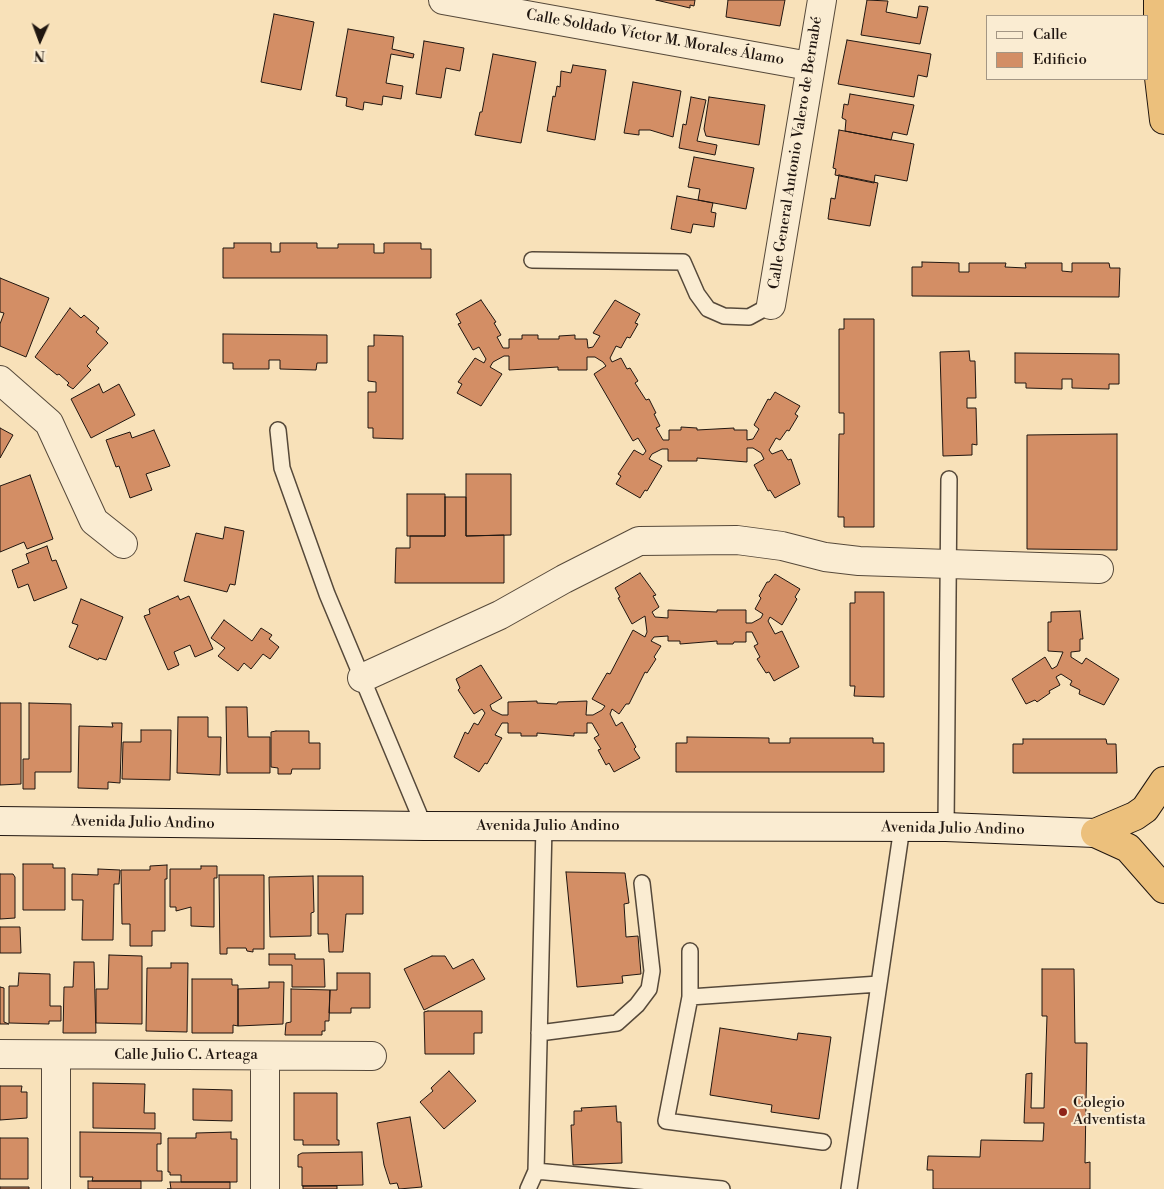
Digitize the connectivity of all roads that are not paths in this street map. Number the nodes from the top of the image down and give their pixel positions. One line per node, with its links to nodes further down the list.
1 (443, 0): 4 (street, Calle Soldado Víctor M. Morales Álamo)
2 (822, 0): 4 (street, Calle General Antonio Valero de Bernabé)
3 (1158, 0): 5 (highway)
4 (809, 66): 7 (street, Calle General Antonio Valero de Bernabé)
5 (1164, 120)
6 (532, 260): 7 (lane)
7 (771, 306)
8 (0, 380): 11 (street)
9 (278, 430): 14 (lane)
10 (948, 479): 12 (lane)
11 (123, 544)
12 (948, 563): 13 (street); 14 (street); 20 (lane)
13 (1099, 569)
14 (362, 678): 17 (lane)
15 (1164, 781): 21 (highway)
16 (0, 821): 17 (street, Avenida Julio Andino)
17 (424, 826): 18 (street, Avenida Julio Andino)
18 (544, 826): 19 (street, Avenida Julio Andino); 27 (lane)
19 (902, 827): 20 (street, Avenida Julio Andino); 25 (lane)
20 (946, 827): 21 (street, Avenida Julio Andino)
21 (1095, 833): 23 (highway)
22 (642, 883): 27 (lane)
23 (1164, 889)
24 (690, 951): 26 (lane)
25 (878, 984): 26 (lane); 38 (lane)
26 (690, 997): 32 (lane)
27 (539, 1033): 33 (lane)
28 (0, 1054): 29 (street, Calle Julio C. Arteaga)
29 (56, 1055): 30 (street, Calle Julio C. Arteaga); 34 (street)
30 (265, 1056): 31 (street, Calle Julio C. Arteaga); 35 (street)
31 (372, 1056)
32 (823, 1142)
33 (536, 1171): 36 (lane); 37 (lane)
34 (56, 1189)
35 (265, 1189)
36 (528, 1189)
37 (722, 1189)
38 (849, 1189)

